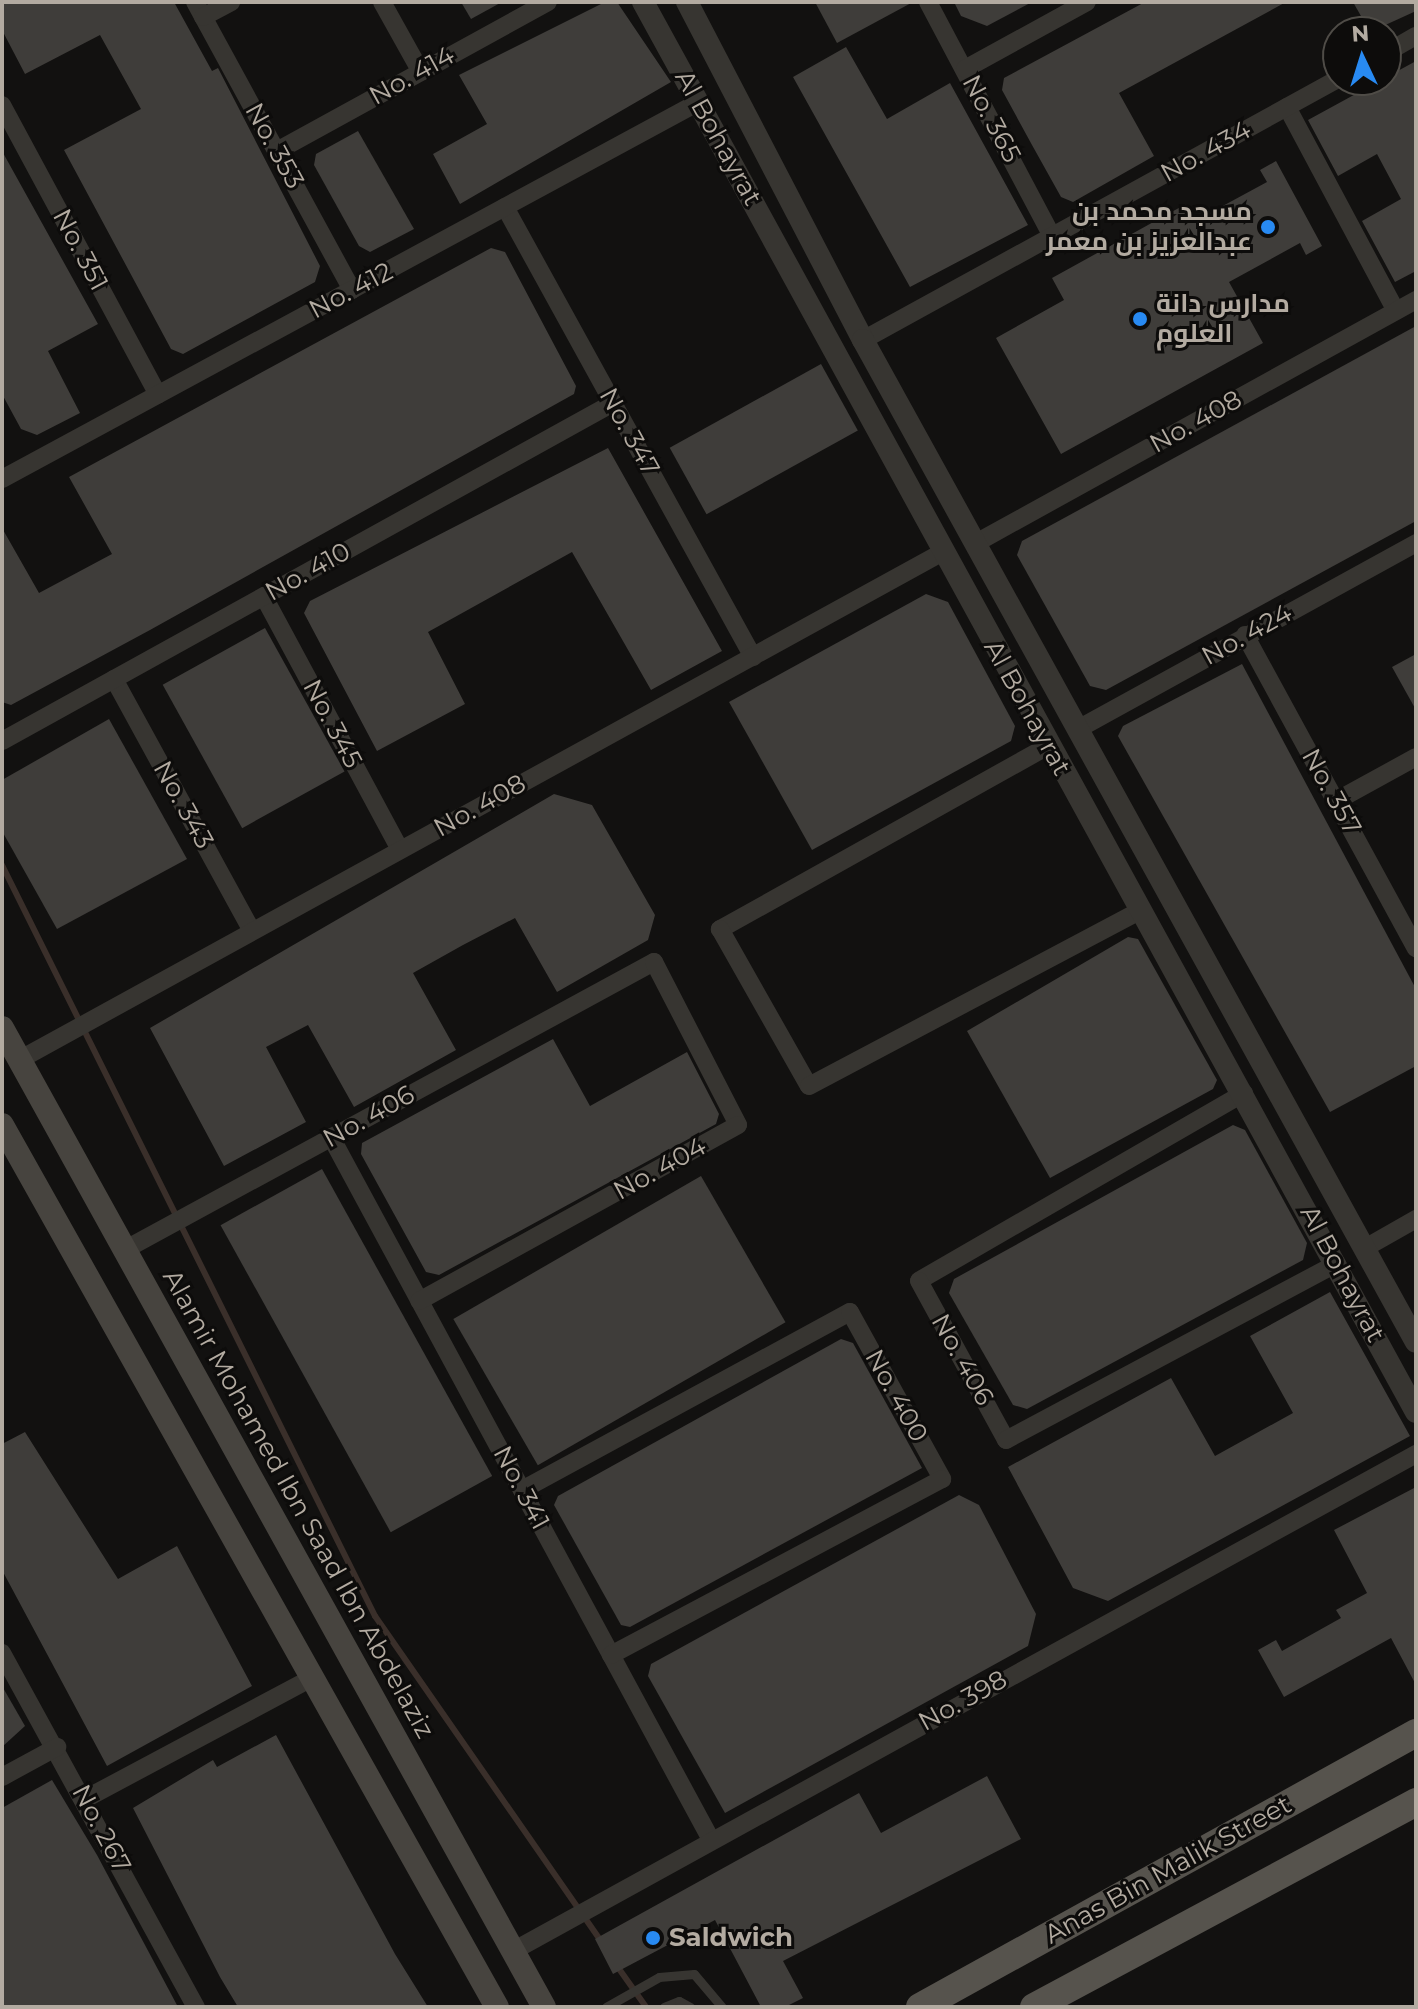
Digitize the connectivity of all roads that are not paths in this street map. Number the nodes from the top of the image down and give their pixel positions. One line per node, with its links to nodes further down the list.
1 (231, 2): 8 (street)
2 (382, 2): 10 (street)
3 (548, 2): 10 (street, No. 414)
4 (643, 2): 12 (street, Al Bohayrat)
5 (687, 2): 21 (street, Al Bohayrat)
6 (928, 2): 9 (street, No. 365)
7 (1087, 2): 9 (street)
8 (199, 9): 15 (street, No. 353)
9 (965, 69): 17 (street, No. 365)
10 (421, 72): 15 (street, No. 414)
11 (1322, 88): 14 (street, No. 434)
12 (699, 102): 16 (street, No. 412); 22 (street, Al Bohayrat)
13 (2, 105): 23 (street, No. 351)
14 (1287, 107): 17 (street, No. 434); 20 (street)
15 (277, 151): 18 (street, No. 353)
16 (505, 207): 18 (street, No. 412); 24 (street, No. 347)
17 (1052, 236): 21 (street, No. 434)
18 (352, 290): 23 (street, No. 412)
19 (1416, 300): 20 (street, No. 408)
20 (1396, 311): 26 (street, No. 408)
21 (862, 337): 22 (street); 26 (street, Al Bohayrat)
22 (832, 349): 28 (street, Al Bohayrat)
23 (158, 395): 25 (street, No. 412)
24 (613, 403): 29 (street, No. 410); 31 (street, No. 347)
25 (3, 476)
26 (976, 543): 33 (street, Al Bohayrat)
27 (1416, 543): 30 (street, No. 424)
28 (941, 553): 31 (street, No. 408); 35 (street, Al Bohayrat)
29 (264, 597): 32 (street, No. 410); 38 (street, No. 345)
30 (1245, 635): 33 (street, No. 424); 37 (street, No. 357)
31 (753, 657): 38 (street, No. 408)
32 (114, 679): 34 (street, No. 410); 40 (street, No. 343)
33 (1078, 729): 49 (street, Al Bohayrat)
34 (2, 741)
35 (1048, 746): 39 (street, Al Bohayrat); 39 (street)
36 (1416, 757): 37 (street)
37 (1336, 801): 41 (street, No. 357)
38 (400, 850): 40 (street, No. 408)
39 (1141, 910): 45 (street, Al Bohayrat)
40 (252, 931): 44 (street, No. 408)
41 (1416, 948)
42 (654, 962): 47 (street, No. 406); 52 (street, No. 404)
43 (2, 1028): 44 (main road, Alamir Mohamed Ibn Saad Ibn Abdelaziz)
44 (19, 1060): 50 (main road, Alamir Mohamed Ibn Saad Ibn Abdelaziz)
45 (1244, 1093): 51 (street, Al Bohayrat); 51 (street, No. 406)
46 (2, 1125): 59 (main road)
47 (331, 1137): 50 (street, No. 406); 52 (street, No. 341)
48 (1416, 1219): 49 (street)
49 (1365, 1248): 53 (street, Al Bohayrat)
50 (126, 1249): 66 (main road, Alamir Mohamed Ibn Saad Ibn Abdelaziz)
51 (1337, 1263): 54 (street, Al Bohayrat)
52 (419, 1301): 56 (street, No. 341)
53 (1416, 1342)
54 (1416, 1412)
55 (1416, 1454): 65 (street, No. 398)
56 (522, 1490): 58 (street, No. 341); 58 (street, No. 400)
57 (2, 1653): 61 (street, No. 267)
58 (611, 1655): 65 (street, No. 341)
59 (308, 1680): 63 (street); 68 (main road)
60 (1416, 1733): 74 (main road, Anas Bin Malik Street)
61 (57, 1747): 62 (street); 63 (street, No. 267)
62 (2, 1777)
63 (85, 1799): 67 (street, No. 267)
64 (1416, 1802): 75 (main road)
65 (710, 1838): 66 (street, No. 398)
66 (513, 1951): 69 (main road, Alamir Mohamed Ibn Saad Ibn Abdelaziz)
67 (196, 2007)
68 (497, 2007)
69 (544, 2007)
70 (606, 2007): 73 (lane)
71 (664, 2007): 72 (lane)
72 (690, 2007)
73 (722, 2007)
74 (920, 2007)
75 (1034, 2007)

